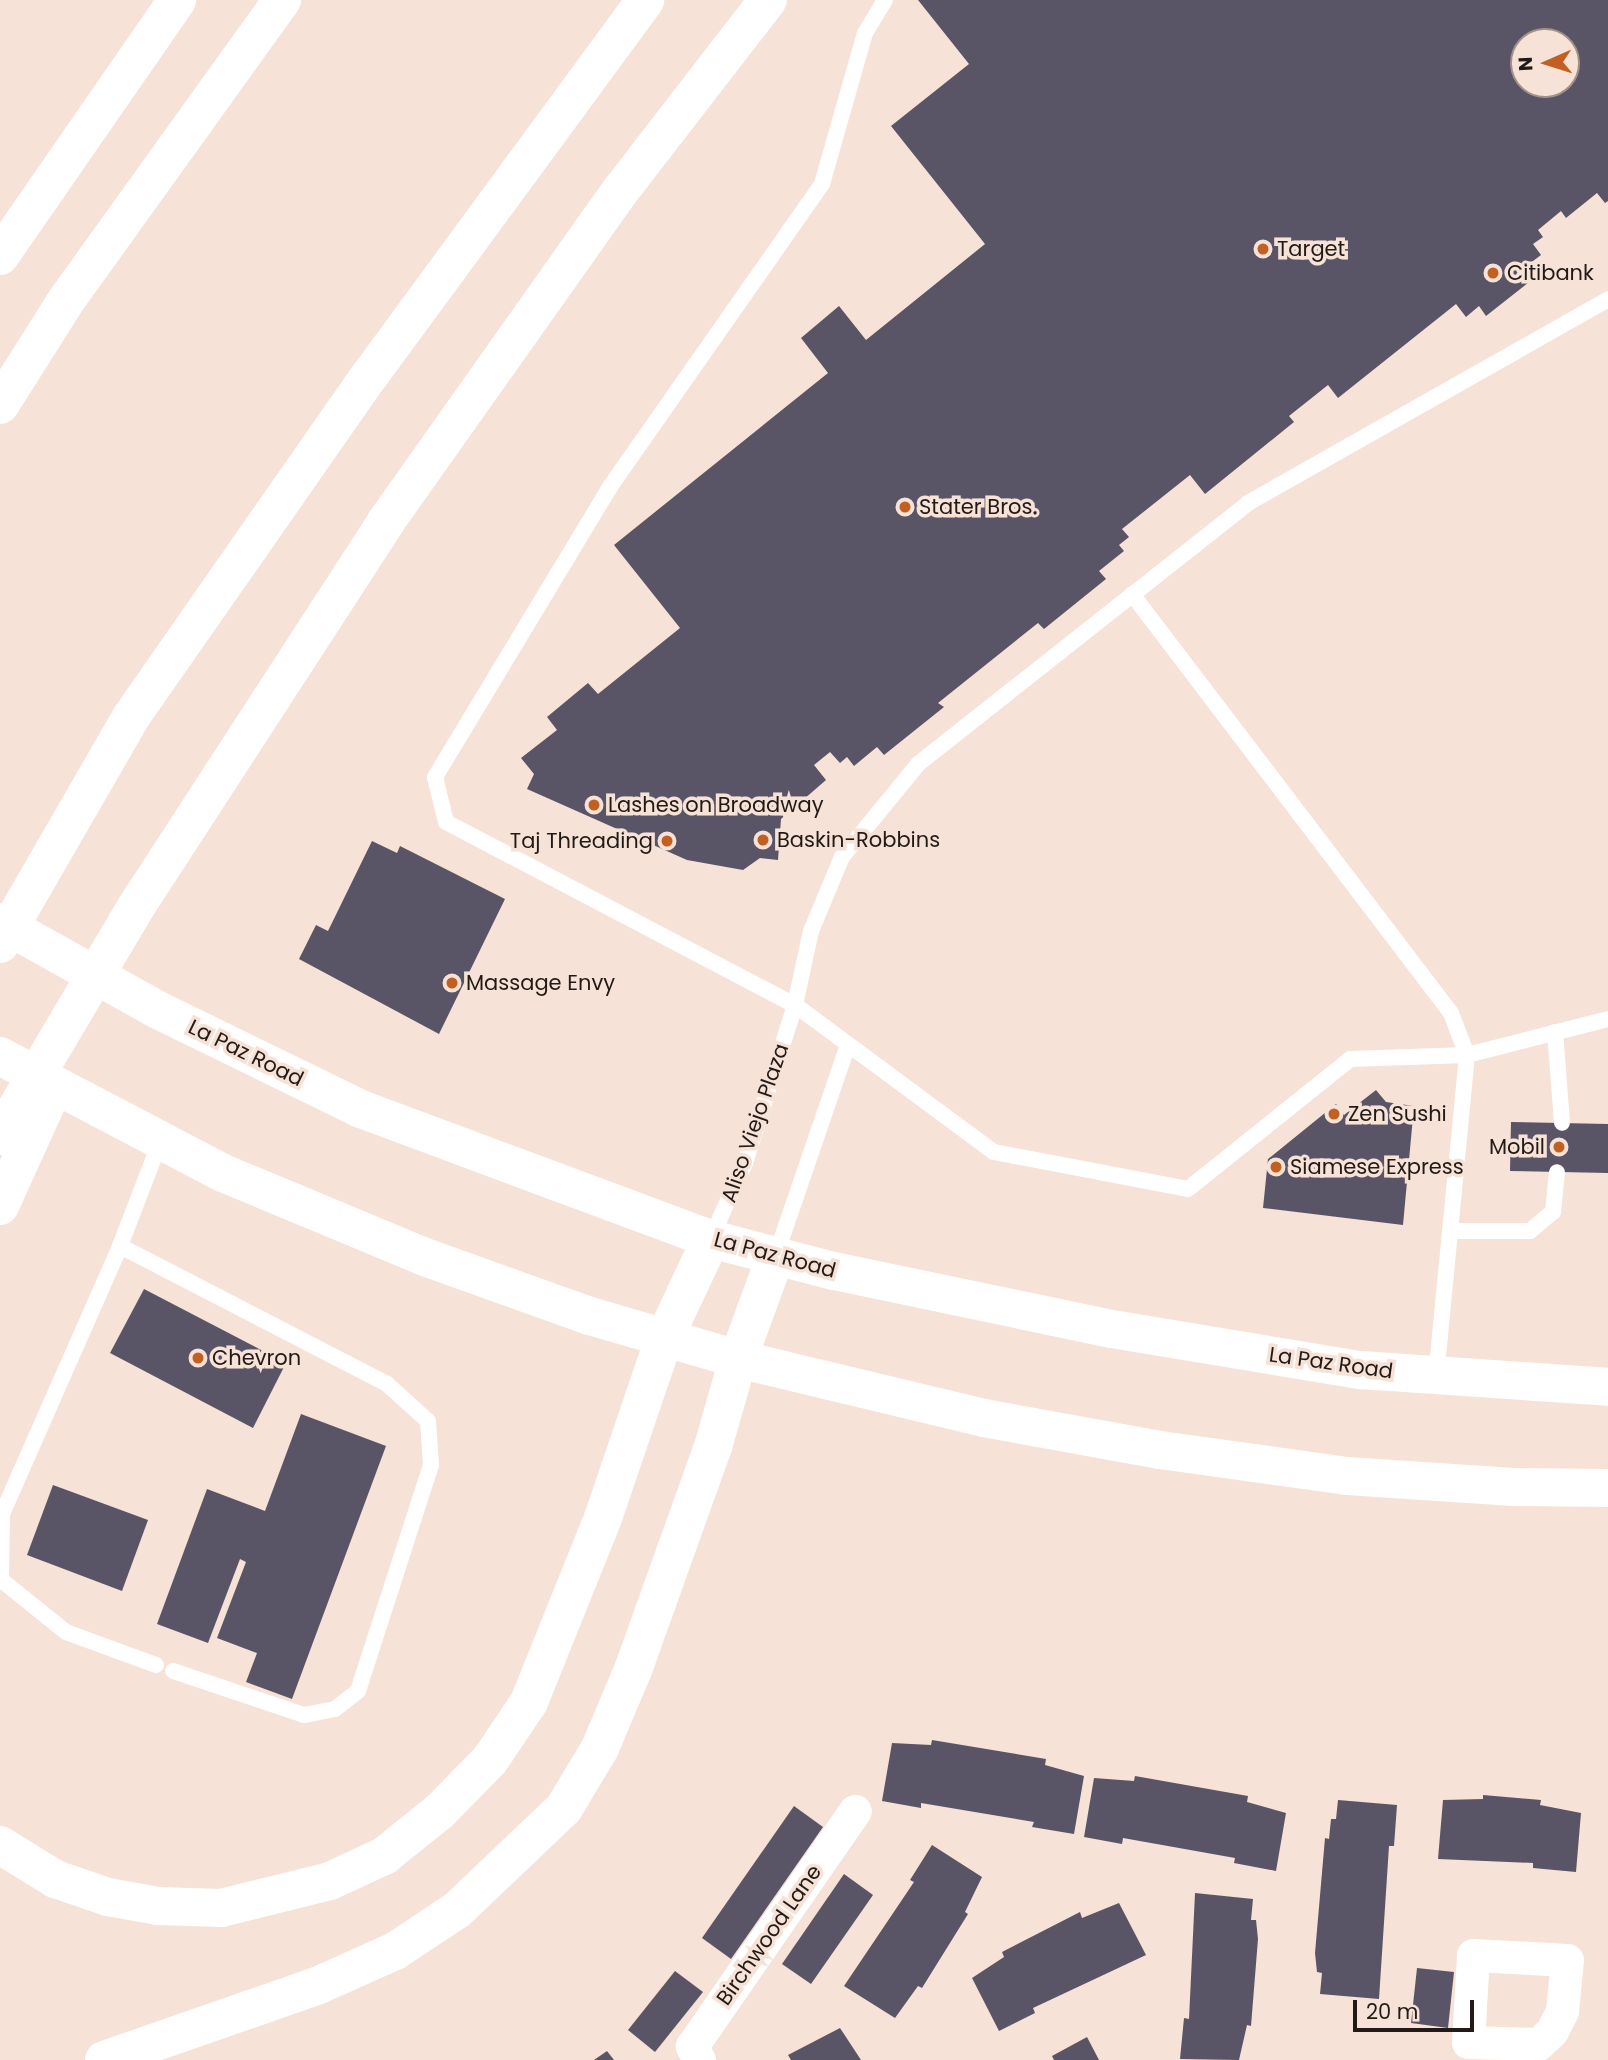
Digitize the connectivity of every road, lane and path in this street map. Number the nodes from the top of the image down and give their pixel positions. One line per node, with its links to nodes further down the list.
1 (177, 0): 6 (main road)
2 (282, 0): 8 (main road)
3 (645, 0): 12 (main road)
4 (768, 0): 10 (main road)
5 (885, 0): 13 (lane)
6 (0, 256)
7 (1608, 299): 9 (lane, Aliso Viejo Plaza)
8 (0, 405)
9 (1132, 594): 13 (lane, Aliso Viejo Plaza); 17 (lane)
10 (136, 907): 20 (main road); 23 (main road)
11 (0, 922): 25 (main road, La Paz Road)
12 (0, 944)
13 (795, 1005): 16 (lane); 25 (lane, Aliso Viejo Plaza)
14 (1608, 1019): 15 (lane)
15 (1555, 1032): 17 (lane); 19 (lane)
16 (848, 1045): 17 (lane); 27 (lane)
17 (1467, 1055): 24 (lane)
18 (0, 1056): 21 (main road)
19 (1562, 1123)
20 (0, 1136)
21 (160, 1142): 26 (lane); 28 (main road)
22 (1558, 1172): 24 (lane)
23 (0, 1206)
24 (1450, 1231): 30 (lane)
25 (711, 1239): 27 (main road, La Paz Road); 28 (main road)
26 (120, 1246): 33 (lane); 34 (lane)
27 (776, 1255): 29 (main road); 30 (main road, La Paz Road)
28 (664, 1339): 29 (main road); 36 (main road)
29 (738, 1359): 32 (main road); 38 (main road)
30 (1436, 1376): 31 (main road, La Paz Road)
31 (1608, 1387)
32 (1608, 1488)
33 (156, 1665)
34 (173, 1671)
35 (855, 1811): 37 (street, Birchwood Lane)
36 (0, 1845)
37 (690, 2055)
38 (104, 2060)

